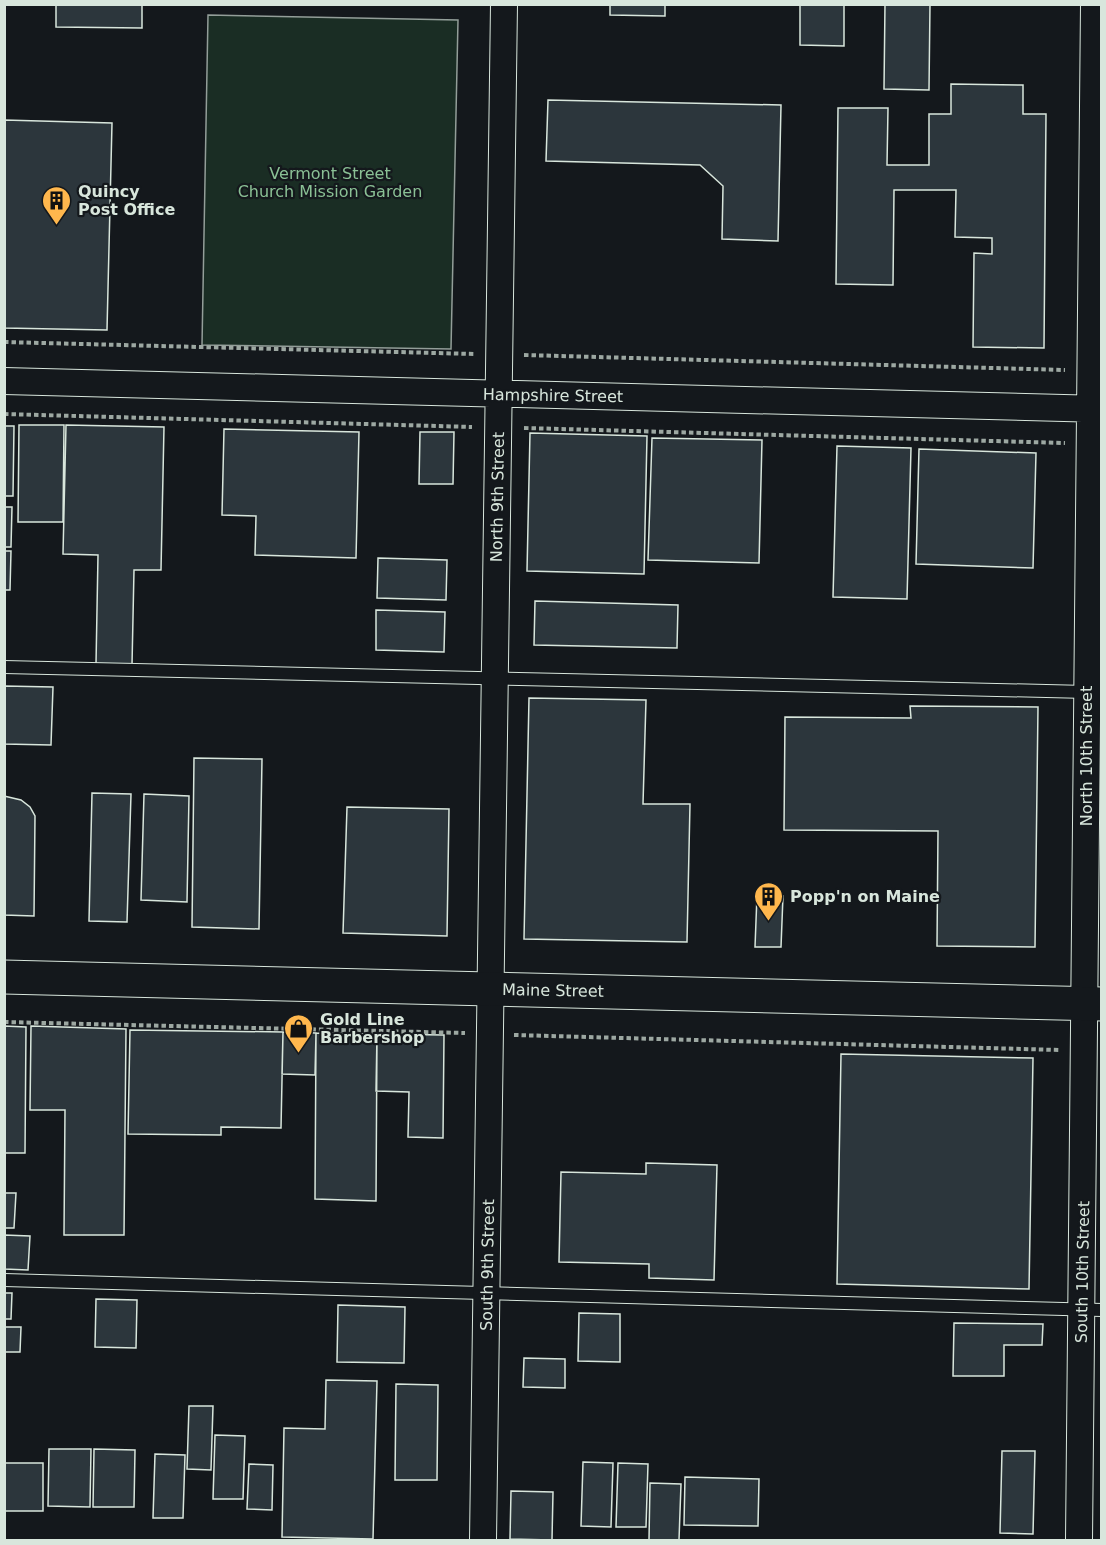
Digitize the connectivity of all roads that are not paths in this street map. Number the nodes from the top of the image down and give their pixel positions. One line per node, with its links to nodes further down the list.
1 (504, 4): 5 (street, North 9th Street)
2 (1094, 4): 3 (street, North 10th Street)
3 (1097, 118): 6 (street, North 10th Street)
4 (4, 381): 5 (street, Hampshire Street)
5 (498, 393): 6 (street, Hampshire Street); 8 (street, North 9th Street)
6 (1095, 409): 9 (street, North 10th Street)
7 (4, 667): 8 (lane)
8 (495, 678): 9 (lane); 11 (street, North 9th Street)
9 (1087, 692): 12 (street, North 10th Street)
10 (4, 977): 11 (street, Maine Street)
11 (492, 989): 12 (street, Maine Street); 14 (street, South 9th Street)
12 (1093, 1004): 15 (street, South 10th Street)
13 (4, 1280): 14 (lane)
14 (487, 1292): 15 (lane); 16 (street, South 9th Street)
15 (1091, 1310): 17 (street, South 10th Street)
16 (483, 1540)
17 (1079, 1540)

